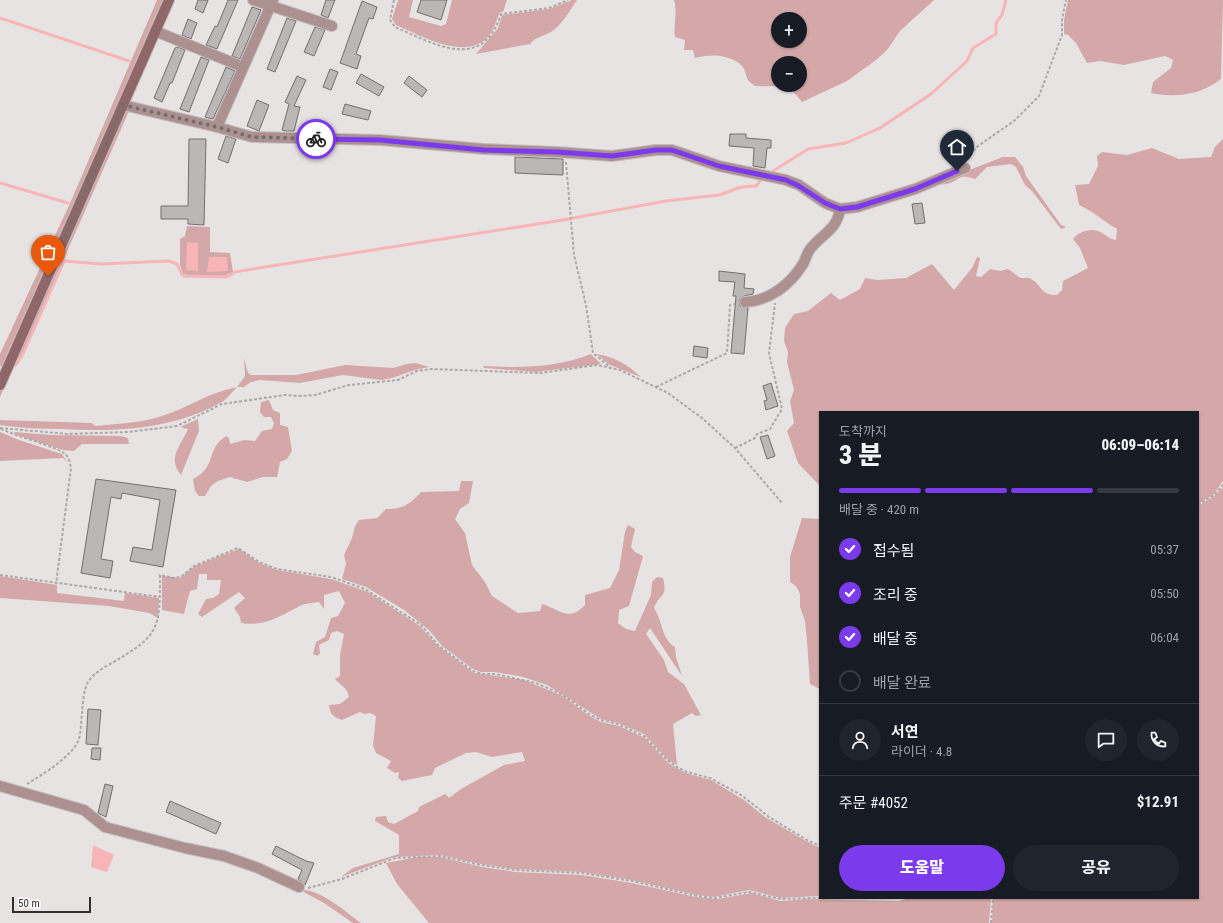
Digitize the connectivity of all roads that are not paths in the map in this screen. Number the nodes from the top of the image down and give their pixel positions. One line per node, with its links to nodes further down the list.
1 (169, 0): 5 (street)
2 (253, 0): 3 (street)
3 (271, 3): 4 (street); 6 (street)
4 (332, 26)
5 (155, 31): 6 (street); 7 (street)
6 (243, 67): 8 (street)
7 (123, 105): 8 (street); 12 (street)
8 (217, 127): 10 (street)
9 (961, 170): 10 (street)
10 (840, 209): 11 (street)
11 (746, 302)
12 (0, 385)
13 (0, 786): 14 (street)
14 (299, 887)

